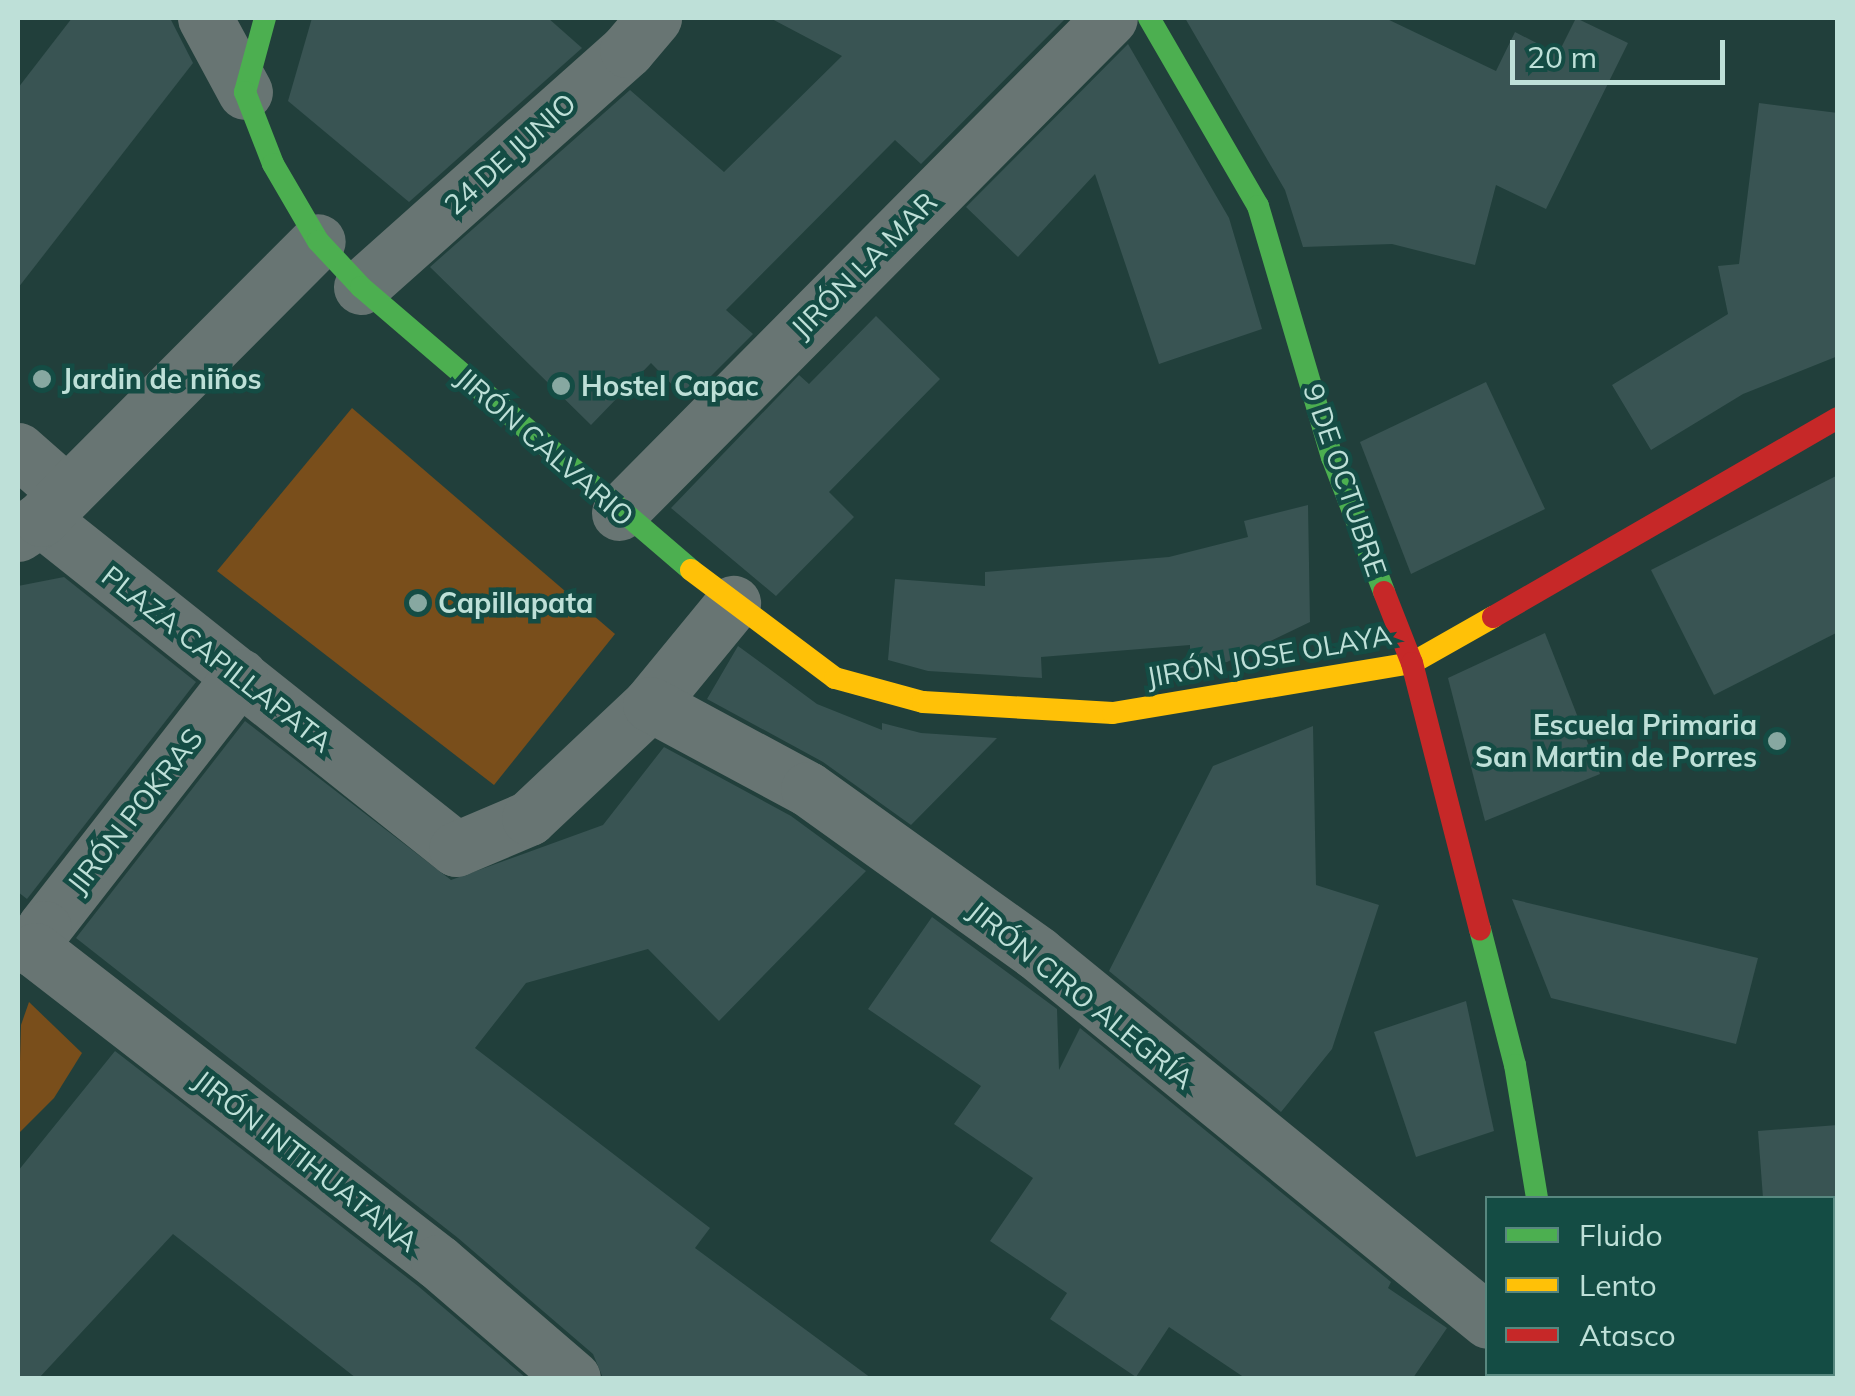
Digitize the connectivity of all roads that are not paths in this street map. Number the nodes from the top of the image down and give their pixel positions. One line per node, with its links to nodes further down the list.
1 (205, 18): 6 (street)
2 (265, 18): 6 (street)
3 (654, 18): 8 (street, 24 DE JUNIO)
4 (1110, 18): 11 (street, JIRÓN LA MAR)
5 (1150, 18): 14 (street, 9 DE OCTUBRE)
6 (245, 92): 7 (street)
7 (318, 240): 8 (street); 12 (street)
8 (361, 287): 11 (street, JIRÓN CALVARIO)
9 (1838, 418): 14 (street, JIRÓN JOSE OLAYA)
10 (18, 450): 12 (street, PLAZA CAPILLAPATA)
11 (618, 512): 13 (street, JIRÓN CALVARIO)
12 (42, 515): 15 (street, PLAZA CAPILLAPATA)
13 (733, 603): 14 (street, JIRÓN JOSE OLAYA); 16 (street, PLAZA CAPILLAPATA)
14 (1412, 662): 18 (street, 9 DE OCTUBRE)
15 (240, 676): 16 (street, PLAZA CAPILLAPATA); 17 (street, JIRÓN POKRAS)
16 (650, 704): 19 (street, JIRÓN CIRO ALEGRÍA)
17 (35, 950): 20 (street, JIRÓN INTIHUATANA)
18 (1537, 1196)
19 (1485, 1319)
20 (573, 1378)

